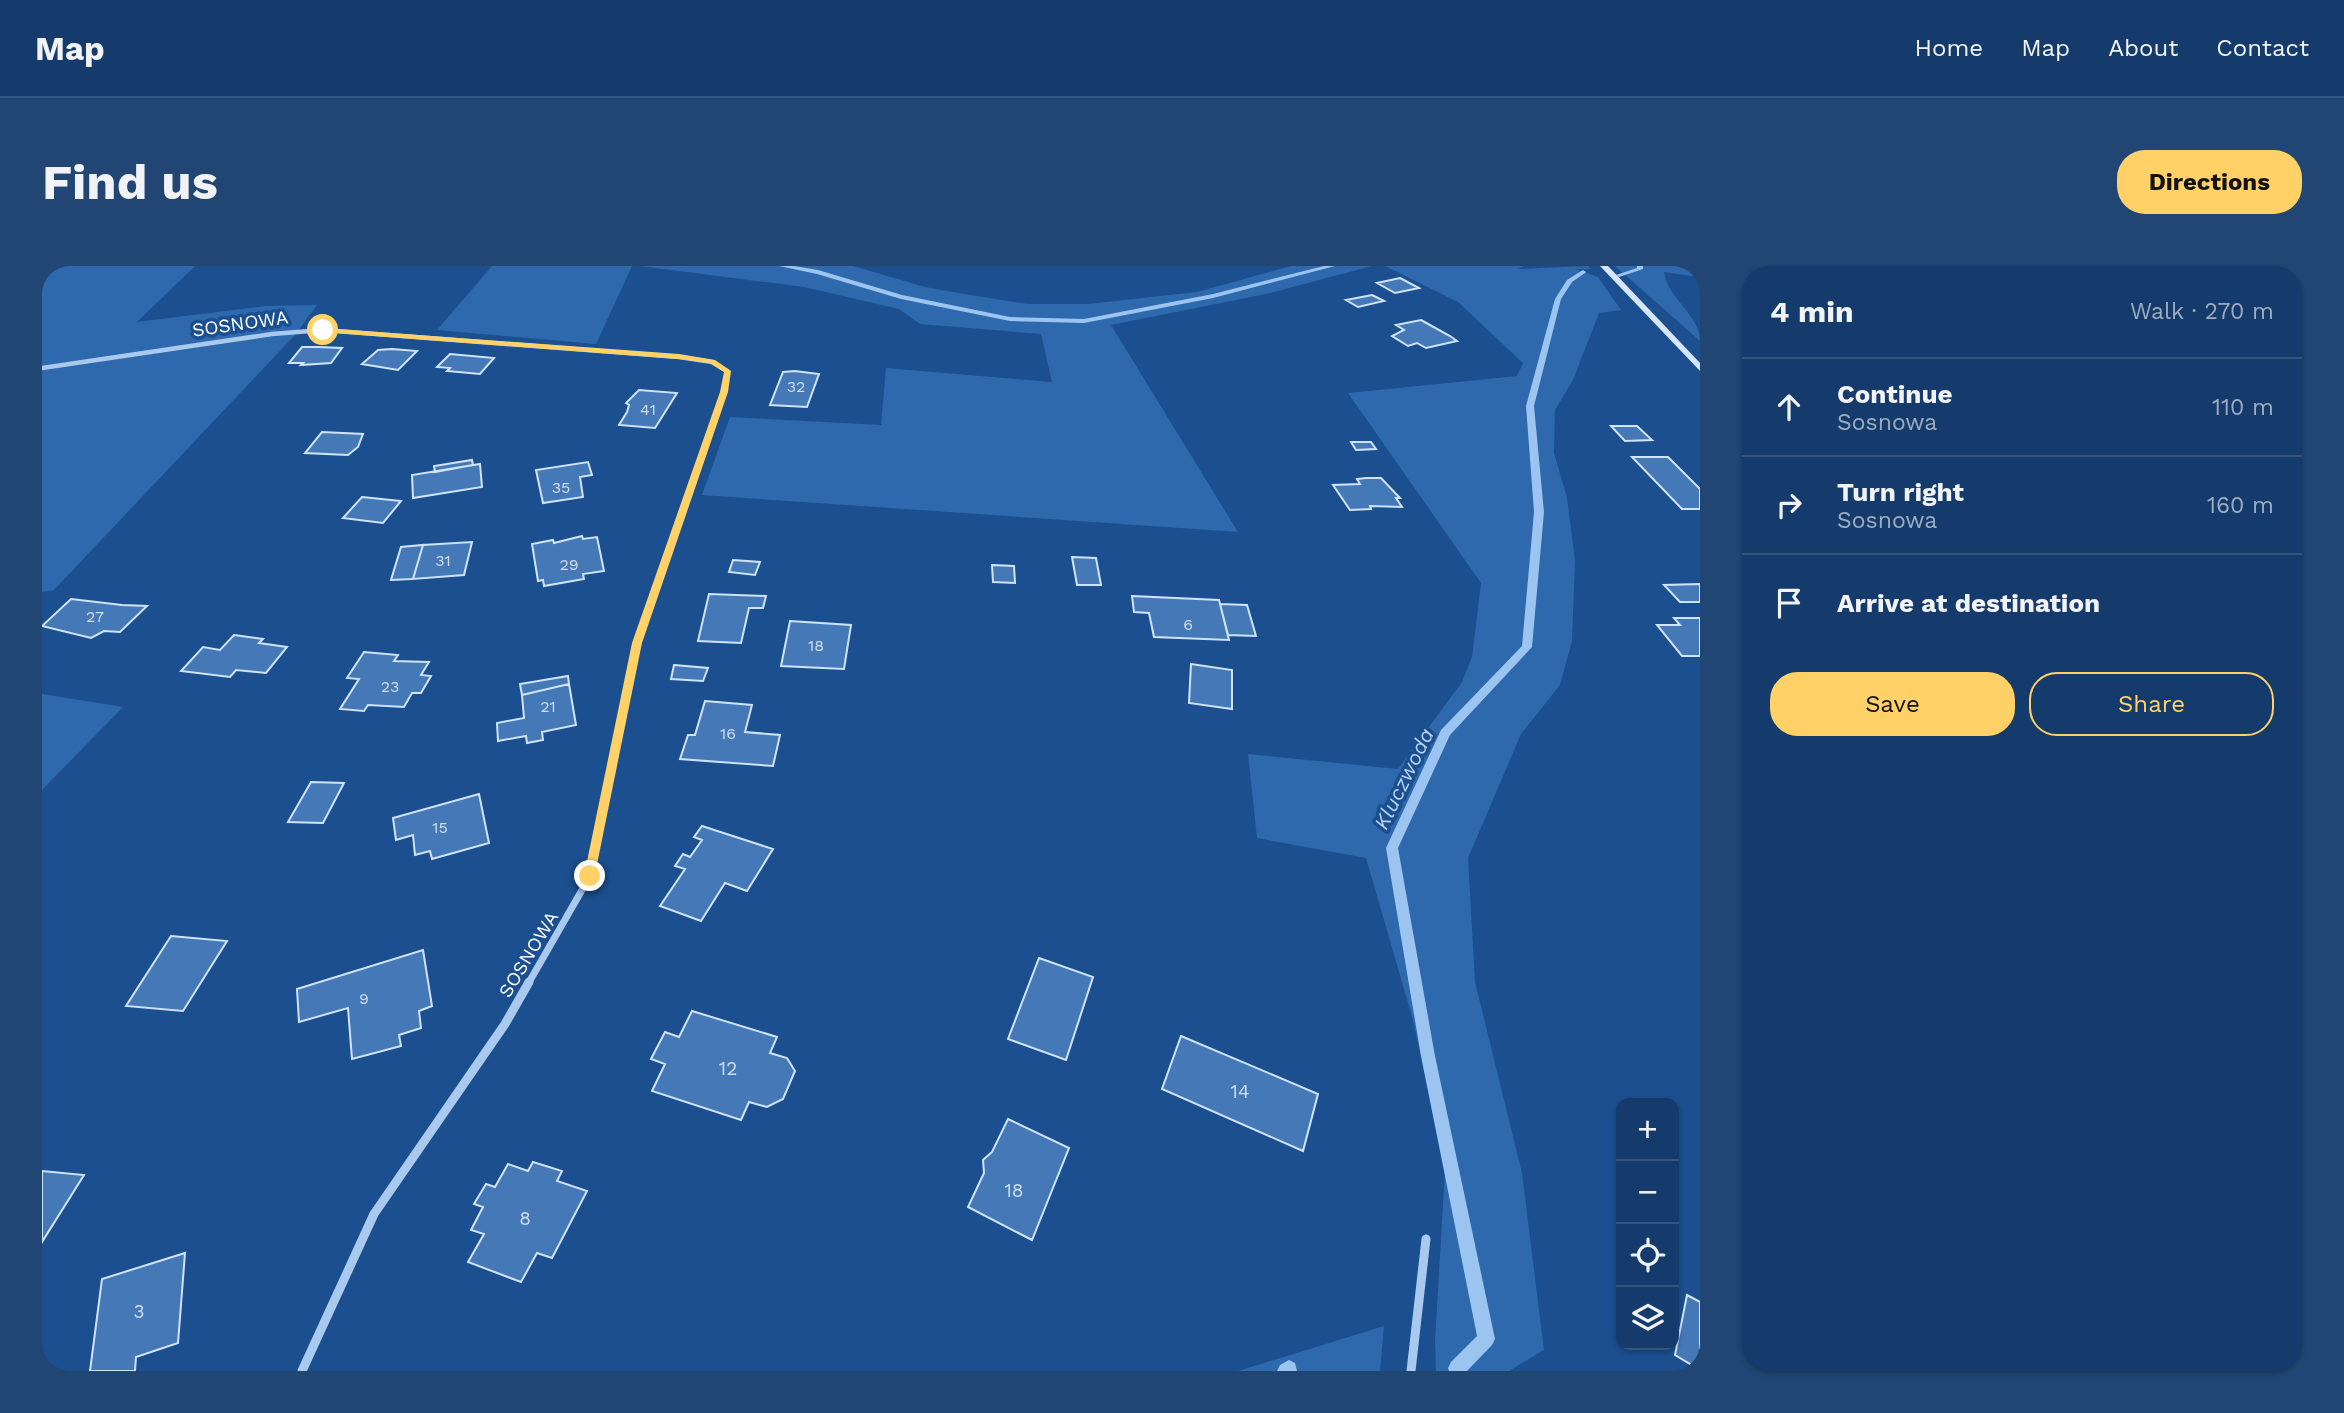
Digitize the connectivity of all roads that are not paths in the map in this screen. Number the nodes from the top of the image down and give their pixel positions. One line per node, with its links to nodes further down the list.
1 (1604, 266): 3 (street)
2 (42, 368): 5 (street, SOSNOWA)
3 (1700, 369)
4 (1426, 1239): 6 (street)
5 (302, 1371)
6 (1411, 1371)

